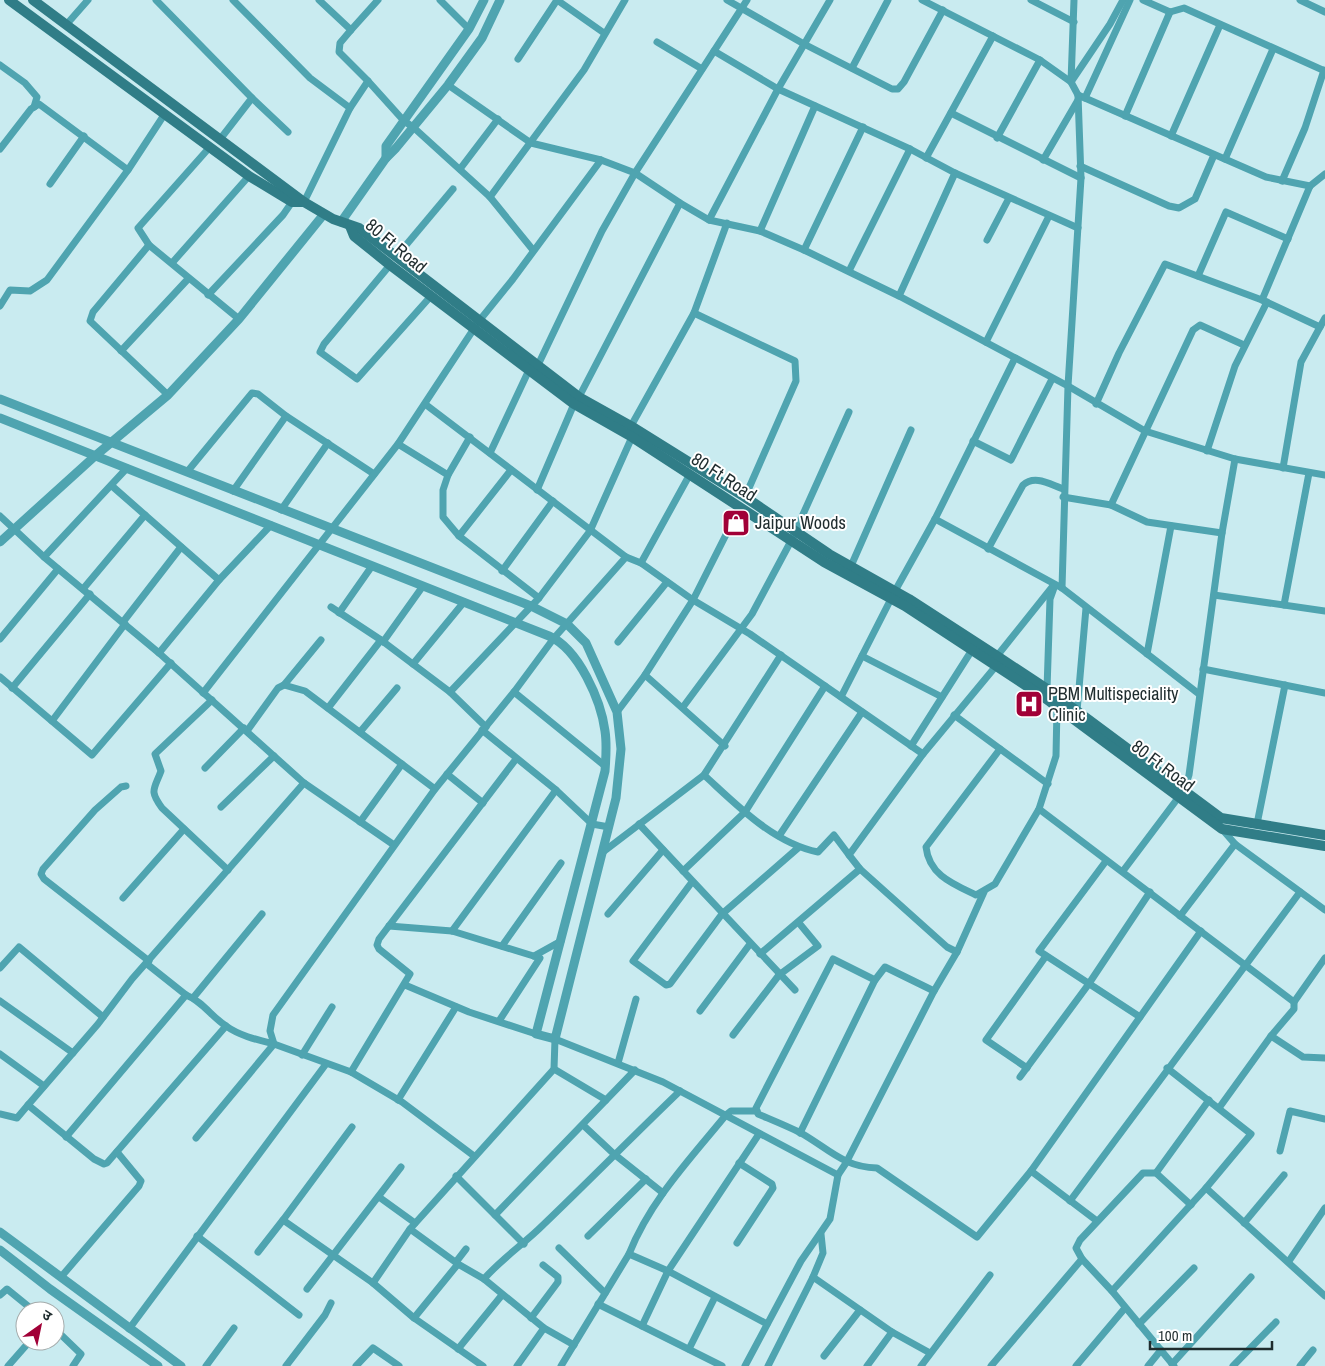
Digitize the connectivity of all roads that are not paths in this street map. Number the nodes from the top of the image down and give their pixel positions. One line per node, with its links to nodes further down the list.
1 (9, 0): 57 (main road)
2 (33, 0): 31 (main road)
3 (88, 0): 31 (street)
4 (156, 0): 51 (street)
5 (233, 0): 55 (street)
6 (320, 0): 34 (street)
7 (378, 0): 34 (street)
8 (440, 0): 33 (street)
9 (484, 0): 33 (street)
10 (500, 0): 49 (street)
11 (557, 0): 35 (street); 41 (street)
12 (625, 0): 35 (street)
13 (727, 0): 25 (street)
14 (747, 0): 25 (street)
15 (830, 0): 38 (street)
16 (888, 0): 44 (street)
17 (922, 0): 27 (street)
18 (1031, 0): 30 (street)
19 (1074, 0): 30 (street)
20 (1122, 0): 48 (street)
21 (1130, 0): 52 (street)
22 (1143, 0): 28 (street)
23 (1184, 0): 26 (street)
24 (1300, 0): 29 (street)
25 (742, 9): 38 (street); 40 (street)
26 (1180, 9): 28 (street); 32 (street)
27 (943, 10): 36 (street); 44 (street)
28 (1170, 12): 58 (street)
29 (1325, 12)
30 (1074, 22): 48 (street)
31 (66, 24): 66 (main road)
32 (1220, 25): 39 (street); 65 (street)
33 (470, 28): 60 (street)
34 (351, 30): 47 (street)
35 (604, 33): 68 (street)
36 (993, 36): 42 (street); 56 (street)
37 (658, 42): 45 (street)
38 (804, 44): 44 (street); 50 (street)
39 (1273, 49): 46 (street); 75 (street)
40 (714, 51): 45 (street); 50 (street)
41 (518, 59)
42 (1040, 60): 48 (street); 67 (street)
43 (0, 65): 53 (street)
44 (852, 68)
45 (702, 69): 81 (street)
46 (1325, 70): 86 (street)
47 (368, 81): 55 (street); 60 (street)
48 (1071, 82): 52 (street)
49 (448, 85): 59 (street); 61 (street)
50 (778, 89): 54 (street); 97 (street)
51 (252, 98): 63 (street); 66 (street)
52 (1080, 98): 58 (street); 77 (street); 78 (street)
53 (34, 106): 64 (street); 70 (street)
54 (815, 106): 62 (street); 101 (street)
55 (350, 108): 93 (street)
56 (951, 113): 67 (street); 74 (street)
57 (164, 116): 69 (main road); 80 (street)
58 (1125, 116): 65 (street)
59 (498, 119): 68 (street); 79 (street)
60 (404, 121): 61 (street); 73 (street)
61 (413, 127): 73 (street); 79 (street)
62 (863, 127): 71 (street); 106 (street)
63 (288, 132)
64 (84, 136): 80 (street); 87 (street)
65 (1171, 136): 72 (street)
66 (220, 138): 93 (main road)
67 (997, 138): 77 (street)
68 (531, 143): 76 (street); 90 (street)
69 (209, 148): 84 (main road); 104 (street)
70 (0, 149)
71 (910, 149): 74 (street); 109 (street)
72 (1214, 155): 75 (street); 78 (street)
73 (386, 158): 99 (street)
74 (926, 158): 82 (street)
75 (1225, 159): 86 (street)
76 (601, 160): 81 (street); 105 (street)
77 (1043, 160): 85 (street)
78 (1080, 166): 85 (street)
79 (460, 169): 90 (street)
80 (128, 170): 116 (street)
81 (635, 173): 94 (street); 126 (street)
82 (956, 173): 91 (street); 114 (street)
83 (1325, 174): 88 (street)
84 (249, 176): 92 (main road); 108 (street)
85 (1081, 178): 100 (street)
86 (1282, 181): 88 (street)
87 (50, 184)
88 (1310, 186): 102 (street)
89 (453, 189): 107 (street)
90 (490, 197): 105 (street)
91 (1009, 198): 96 (street); 103 (street)
92 (292, 202): 93 (main road); 112 (street)
93 (304, 202): 95 (main road)
94 (680, 203): 97 (street); 131 (street)
95 (324, 214): 99 (main road); 119 (street)
96 (1049, 216): 100 (street); 122 (street)
97 (709, 220): 98 (street)
98 (727, 223): 101 (street); 117 (street)
99 (346, 224): 107 (main road, 80 Ft Road)
100 (1078, 228): 128 (street)
101 (760, 231): 106 (street)
102 (1288, 239): 110 (street); 115 (street)
103 (987, 240)
104 (149, 245): 108 (street); 124 (street)
105 (534, 250): 120 (street)
106 (804, 250): 109 (street)
107 (393, 261): 113 (main road, 80 Ft Road); 113 (street); 120 (main road, 80 Ft Road)
108 (172, 263): 111 (street)
109 (849, 271): 114 (street)
110 (1198, 276): 115 (street); 133 (street)
111 (188, 279): 112 (street); 124 (street)
112 (208, 295): 119 (street)
113 (430, 296): 120 (main road, 80 Ft Road)
114 (899, 296): 122 (street)
115 (1265, 301): 121 (street); 123 (street)
116 (0, 306)
117 (694, 313): 137 (street); 163 (street)
118 (1325, 318): 121 (street)
119 (239, 319): 129 (street)
120 (476, 325): 126 (main road, 80 Ft Road); 132 (street)
121 (1320, 327): 151 (street)
122 (986, 342): 125 (street)
123 (1244, 345): 139 (street); 146 (street)
124 (121, 351): 129 (street)
125 (1015, 358): 127 (street); 142 (street)
126 (533, 367): 131 (main road, 80 Ft Road); 147 (street)
127 (1052, 379): 128 (street); 142 (street)
128 (1068, 386): 133 (street); 162 (street)
129 (168, 395): 143 (street)
130 (0, 399): 143 (street)
131 (577, 400): 137 (main road, 80 Ft Road); 140 (main road, 80 Ft Road); 160 (street)
132 (425, 404): 141 (street); 145 (street)
133 (1096, 404): 139 (street)
134 (849, 412): 178 (street)
135 (286, 416): 144 (street); 153 (street); 161 (street)
136 (0, 418): 148 (street)
137 (631, 426): 140 (street); 163 (main road, 80 Ft Road)
138 (911, 430): 187 (street)
139 (1145, 431): 146 (street); 165 (street)
140 (632, 437): 156 (main road, 80 Ft Road); 175 (street)
141 (470, 438): 147 (street); 157 (street)
142 (973, 441): 170 (street)
143 (112, 443): 148 (street); 153 (street)
144 (328, 443): 155 (street); 167 (street)
145 (398, 444): 155 (street); 157 (street)
146 (1207, 451): 149 (street)
147 (490, 452): 152 (street)
148 (95, 456): 150 (street); 173 (street)
149 (1235, 460): 151 (street); 176 (street)
150 (127, 468): 159 (street); 171 (street)
151 (1283, 468): 154 (street)
152 (511, 470): 160 (street); 177 (street)
153 (187, 472): 161 (street)
154 (1309, 473): 158 (street); 201 (street)
155 (374, 474): 174 (street)
156 (690, 474): 166 (main road, 80 Ft Road); 185 (street)
157 (448, 475): 177 (street)
158 (1325, 476)
159 (112, 486): 168 (street); 183 (street)
160 (537, 490): 164 (street)
161 (233, 491): 167 (street)
162 (1064, 493): 165 (street); 182 (street); 193 (street)
163 (745, 497): 178 (main road, 80 Ft Road)
164 (553, 501): 175 (street); 189 (street)
165 (1111, 505): 172 (street)
166 (740, 507): 178 (main road, 80 Ft Road); 199 (street)
167 (281, 510): 174 (street)
168 (145, 515): 181 (street); 194 (street)
169 (0, 516): 173 (street)
170 (935, 519): 182 (street); 196 (street)
171 (272, 526): 180 (street); 190 (street)
172 (1171, 526): 176 (street); 218 (street)
173 (14, 529): 179 (street); 183 (street)
174 (331, 530): 180 (street); 202 (street)
175 (590, 530): 184 (street); 198 (street)
176 (1222, 533): 197 (street)
177 (460, 536): 189 (street)
178 (793, 536): 187 (main road, 80 Ft Road); 196 (main road, 80 Ft Road); 210 (street)
179 (0, 542)
180 (320, 545): 186 (street); 235 (street)
181 (182, 547): 190 (street); 208 (street)
182 (988, 549): 193 (street)
183 (44, 557): 188 (street)
184 (626, 557): 185 (street); 209 (street)
185 (641, 563): 191 (street)
186 (372, 566): 192 (street); 206 (street)
187 (851, 566): 196 (main road, 80 Ft Road)
188 (58, 569): 194 (street); 212 (street)
189 (502, 571): 198 (street)
190 (219, 580): 217 (street)
191 (667, 582): 199 (street); 215 (street)
192 (422, 586): 200 (street); 214 (street)
193 (1057, 586): 204 (street); 221 (street); 232 (street)
194 (83, 589): 195 (street)
195 (90, 594): 208 (street); 230 (street)
196 (893, 595): 216 (main road, 80 Ft Road); 220 (street); 221 (main road, 80 Ft Road)
197 (1214, 595): 201 (street); 224 (street)
198 (539, 598): 202 (street)
199 (693, 600): 210 (street); 225 (street)
200 (464, 602): 207 (street); 223 (street)
201 (1284, 605): 205 (street)
202 (531, 606): 207 (street); 209 (street)
203 (331, 607): 206 (street)
204 (1086, 608): 218 (street); 244 (street)
205 (1325, 611)
206 (339, 613): 214 (street)
207 (514, 622): 211 (street); 233 (street)
208 (124, 623): 217 (street); 248 (street)
209 (567, 624): 211 (street); 245 (street)
210 (741, 629): 219 (street); 241 (street)
211 (554, 638): 234 (street); 259 (street)
212 (0, 639)
213 (321, 640): 227 (street)
214 (382, 641): 223 (street); 243 (street)
215 (618, 642)
216 (972, 650): 221 (main road, 80 Ft Road); 239 (street)
217 (159, 653): 222 (street)
218 (1147, 654): 237 (street)
219 (781, 655): 229 (street); 252 (street)
220 (862, 656): 238 (street); 239 (street)
221 (996, 661): 232 (main road, 80 Ft Road); 242 (main road, 80 Ft Road); 247 (street)
222 (171, 663): 235 (street); 248 (street)
223 (413, 664): 233 (street)
224 (1203, 669): 228 (street); 237 (street)
225 (645, 675): 241 (street); 245 (street)
226 (0, 678): 230 (street)
227 (284, 685): 243 (street); 250 (street)
228 (1285, 685): 236 (street); 276 (street)
229 (825, 686): 238 (street); 272 (street)
230 (12, 688): 248 (street)
231 (397, 688): 251 (street)
232 (1047, 689): 244 (main road, 80 Ft Road)
233 (450, 692): 249 (street)
234 (514, 692): 249 (street); 259 (street)
235 (204, 693): 240 (street)
236 (1325, 693)
237 (1199, 694): 268 (street)
238 (841, 697): 246 (street)
239 (942, 698): 253 (street)
240 (212, 700): 250 (street); 278 (street)
241 (683, 707): 252 (street)
242 (1058, 707): 264 (street); 268 (main road, 80 Ft Road)
243 (328, 708): 251 (street)
244 (1077, 711): 268 (main road, 80 Ft Road)
245 (617, 712): 277 (street)
246 (862, 712): 253 (street); 281 (street)
247 (954, 715): 254 (street); 255 (street)
248 (52, 721)
249 (484, 729): 257 (street); 261 (street)
250 (246, 730): 256 (street); 260 (street)
251 (360, 732): 258 (street)
252 (725, 746): 262 (street)
253 (911, 746): 255 (street)
254 (1000, 749): 264 (street); 296 (street)
255 (923, 754): 288 (street)
256 (274, 756): 263 (street); 270 (street)
257 (516, 759): 267 (street); 269 (street)
258 (402, 764): 266 (street); 273 (street)
259 (605, 766): 274 (street)
260 (205, 768)
261 (447, 774): 266 (street); 269 (street)
262 (704, 775): 272 (street); 275 (street)
263 (304, 782): 273 (street); 292 (street)
264 (1048, 784): 271 (street)
265 (126, 786): 317 (street)
266 (435, 789): 283 (street)
267 (556, 790): 274 (street); 307 (street)
268 (1181, 794): 276 (main road, 80 Ft Road); 279 (main road, 80 Ft Road); 294 (street)
269 (483, 803): 306 (street)
270 (221, 807)
271 (1040, 808): 289 (street); 296 (street)
272 (745, 812): 281 (street); 293 (street)
273 (360, 822): 283 (street)
274 (592, 824): 277 (street); 309 (street)
275 (639, 824): 286 (street); 287 (street)
276 (1258, 824): 280 (main road, 80 Ft Road)
277 (609, 827): 287 (street)
278 (184, 829): 292 (street); 299 (street)
279 (1222, 829): 282 (street); 284 (main road, 80 Ft Road)
280 (1325, 835)
281 (779, 836): 285 (street)
282 (1235, 844): 298 (street); 304 (street)
283 (394, 846): 342 (street)
284 (1325, 846)
285 (798, 848): 288 (street); 303 (street)
286 (662, 850): 293 (street); 302 (street)
287 (603, 852): 341 (street)
288 (849, 855): 291 (street)
289 (1106, 861): 294 (street); 315 (street)
290 (560, 863): 311 (street)
291 (860, 869): 305 (street); 312 (street)
292 (228, 870): 317 (street)
293 (683, 871): 295 (street)
294 (1123, 871): 297 (street)
295 (692, 882): 303 (street); 303 (street)
296 (984, 892): 312 (street)
297 (1150, 892): 304 (street); 323 (street)
298 (1300, 892): 300 (street); 318 (street)
299 (123, 898)
300 (1325, 910)
301 (262, 914): 327 (street)
302 (608, 914)
303 (722, 914): 310 (street)
304 (1180, 916): 308 (street)
305 (799, 923): 313 (street); 320 (street)
306 (389, 926): 307 (street); 322 (street)
307 (452, 931): 311 (street)
308 (1201, 931): 318 (street); 335 (street)
309 (561, 941): 314 (street); 338 (street)
310 (750, 944): 313 (street); 333 (street)
311 (502, 946): 314 (street)
312 (957, 952): 325 (street)
313 (760, 954): 320 (street)
314 (534, 956): 336 (street)
315 (1046, 956): 323 (street); 349 (street)
316 (1325, 958): 330 (street)
317 (148, 962): 326 (street); 334 (street)
318 (1245, 964): 330 (street); 350 (street)
319 (0, 968): 334 (street)
320 (780, 975): 324 (street); 339 (street)
321 (875, 980): 325 (street); 363 (street); 370 (street)
322 (404, 985): 332 (street); 353 (street)
323 (1088, 985): 335 (street); 349 (street)
324 (796, 990)
325 (934, 990): 379 (street)
326 (186, 995): 327 (street); 372 (street)
327 (193, 998): 337 (street)
328 (636, 999): 347 (street)
329 (0, 1001): 344 (street)
330 (1294, 1002): 340 (street)
331 (332, 1007): 345 (street)
332 (456, 1007): 336 (street); 357 (street)
333 (700, 1011)
334 (103, 1016): 344 (street)
335 (1140, 1017): 381 (street)
336 (499, 1021): 338 (street)
337 (226, 1026): 342 (street); 374 (street)
338 (536, 1034): 341 (street)
339 (733, 1035)
340 (1271, 1036): 346 (street); 361 (street)
341 (555, 1039): 347 (street); 351 (street)
342 (274, 1044): 345 (street); 373 (street)
343 (0, 1054): 355 (street)
344 (73, 1054): 355 (street)
345 (302, 1055): 348 (street)
346 (1325, 1058)
347 (618, 1063): 352 (street)
348 (326, 1064): 353 (street); 400 (street)
349 (1026, 1068): 354 (street)
350 (1167, 1068): 359 (street); 390 (street)
351 (554, 1069): 358 (street); 377 (street)
352 (635, 1070): 356 (street); 358 (street)
353 (351, 1072): 357 (street)
354 (1020, 1077)
355 (44, 1086): 360 (street)
356 (680, 1091): 366 (street); 376 (street)
357 (398, 1100): 377 (street)
358 (606, 1100): 368 (street)
359 (1209, 1100): 361 (street); 382 (street)
360 (28, 1105): 365 (street); 372 (street)
361 (1219, 1108): 387 (street)
362 (1281, 1109): 364 (street)
363 (757, 1111): 366 (street); 370 (street)
364 (1290, 1111): 367 (street); 375 (street)
365 (0, 1114)
366 (726, 1115): 371 (street); 388 (street)
367 (1325, 1119)
368 (583, 1125): 376 (street); 393 (street)
369 (352, 1127): 394 (street)
370 (800, 1133): 379 (street)
371 (759, 1134): 378 (street); 383 (street)
372 (66, 1137): 374 (street)
373 (196, 1138)
374 (117, 1152): 417 (street)
375 (1280, 1152)
376 (614, 1154): 386 (street); 403 (street)
377 (474, 1156): 385 (street)
378 (739, 1163): 402 (street); 415 (street)
379 (846, 1163): 381 (street); 383 (street)
380 (401, 1167): 389 (street)
381 (1031, 1171): 390 (street)
382 (1156, 1174): 391 (street); 395 (street)
383 (838, 1175): 399 (street)
384 (1284, 1175): 396 (street)
385 (456, 1176): 393 (street); 397 (street)
386 (646, 1179): 388 (street); 401 (street)
387 (1206, 1188): 391 (street); 396 (street)
388 (663, 1193): 408 (street)
389 (379, 1197): 397 (street); 409 (street)
390 (1070, 1201): 395 (street)
391 (1191, 1205): 423 (street)
392 (1325, 1208): 411 (street)
393 (495, 1215): 403 (street)
394 (283, 1220): 407 (street); 409 (street)
395 (1097, 1221): 410 (street)
396 (1244, 1224): 411 (street)
397 (413, 1226): 412 (street); 421 (street)
398 (0, 1232): 417 (street)
399 (821, 1234): 418 (street); 438 (street)
400 (197, 1236): 434 (street); 443 (street)
401 (588, 1236)
402 (737, 1243)
403 (524, 1244): 420 (street)
404 (559, 1248): 424 (street)
405 (466, 1249): 412 (street)
406 (0, 1250): 457 (street)
407 (258, 1252)
408 (629, 1254): 415 (street); 424 (street)
409 (333, 1256): 421 (street); 422 (street)
410 (1082, 1259): 423 (street); 471 (street)
411 (1288, 1261): 427 (street)
412 (457, 1263): 420 (street); 435 (street)
413 (543, 1265): 436 (street)
414 (1194, 1268): 439 (street)
415 (668, 1271): 428 (street); 440 (street)
416 (990, 1275): 452 (street)
417 (61, 1277): 443 (street)
418 (813, 1277): 433 (street); 468 (street)
419 (1251, 1277): 454 (street)
420 (484, 1279): 426 (street)
421 (373, 1283): 435 (street)
422 (307, 1289)
423 (1112, 1291): 432 (street)
424 (605, 1293): 431 (street)
425 (0, 1295): 429 (street)
426 (502, 1295): 436 (street); 447 (street)
427 (1325, 1296)
428 (715, 1297): 438 (street); 448 (street)
429 (22, 1301)
430 (331, 1303): 460 (street)
431 (598, 1304): 440 (street); 446 (street)
432 (1125, 1308): 439 (street); 472 (street)
433 (860, 1310): 444 (street); 453 (street)
434 (299, 1315)
435 (414, 1318): 447 (street)
436 (531, 1318): 442 (street)
437 (1276, 1322): 474 (street)
438 (767, 1324): 467 (street)
439 (1139, 1324): 449 (street)
440 (642, 1326): 448 (street)
441 (234, 1328): 459 (street)
442 (544, 1328): 446 (street); 464 (street)
443 (129, 1329): 458 (street)
444 (892, 1332): 452 (street); 469 (street)
445 (65, 1339): 456 (street)
446 (574, 1345): 465 (street)
447 (458, 1349): 463 (street)
448 (689, 1349): 466 (street)
449 (1160, 1350): 454 (street); 473 (street)
450 (1314, 1350): 475 (street)
451 (21, 1351): 455 (street)
452 (930, 1353): 470 (street)
453 (824, 1356)
454 (1173, 1365)
455 (8, 1366)
456 (73, 1366)
457 (158, 1366)
458 (181, 1366)
459 (206, 1366)
460 (286, 1366)
461 (356, 1366): 462 (street)
462 (398, 1366)
463 (483, 1366)
464 (517, 1366)
465 (561, 1366)
466 (722, 1366)
467 (745, 1366)
468 (768, 1366)
469 (867, 1366)
470 (921, 1366)
471 (992, 1366)
472 (1076, 1366)
473 (1148, 1366)
474 (1233, 1366)
475 (1300, 1366)

